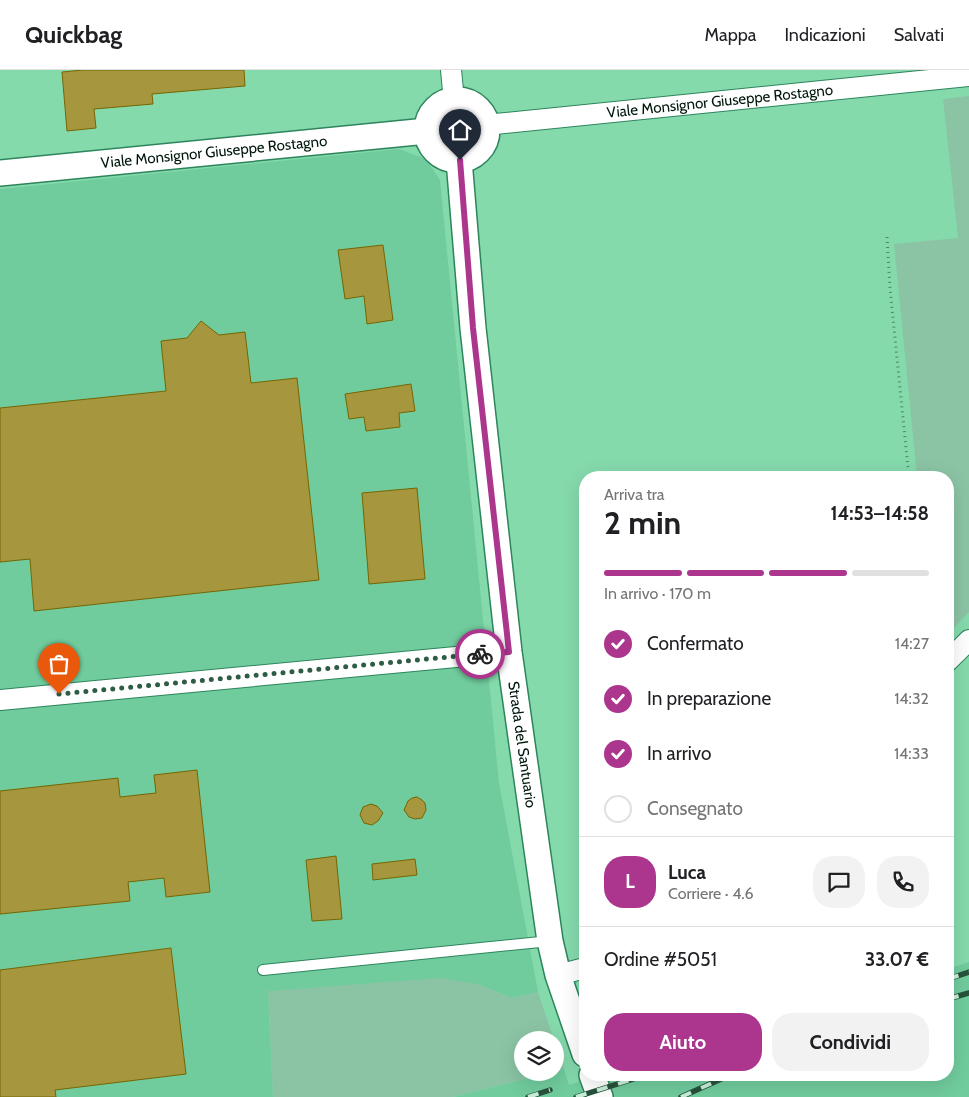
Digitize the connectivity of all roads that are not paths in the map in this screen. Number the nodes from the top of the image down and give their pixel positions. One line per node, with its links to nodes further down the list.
1 (451, 70): 3 (street)
2 (959, 75): 4 (street, Viale Monsignor Giuseppe Rostagno)
3 (454, 101): 4 (street); 5 (street)
4 (486, 125): 6 (street)
5 (427, 131): 6 (street); 7 (street, Viale Monsignor Giuseppe Rostagno)
6 (460, 160): 9 (street, Strada del Santuario)
7 (0, 173)
8 (969, 640): 10 (street)
9 (509, 652): 11 (street); 12 (street, Strada del Santuario)
10 (954, 655)
11 (0, 700)
12 (550, 941): 13 (lane); 15 (street, Strada del Santuario)
13 (263, 970)
14 (579, 970): 15 (street)
15 (558, 975): 16 (street, Strada del Santuario)
16 (579, 1036)
17 (594, 1081): 18 (street)
18 (600, 1097)

